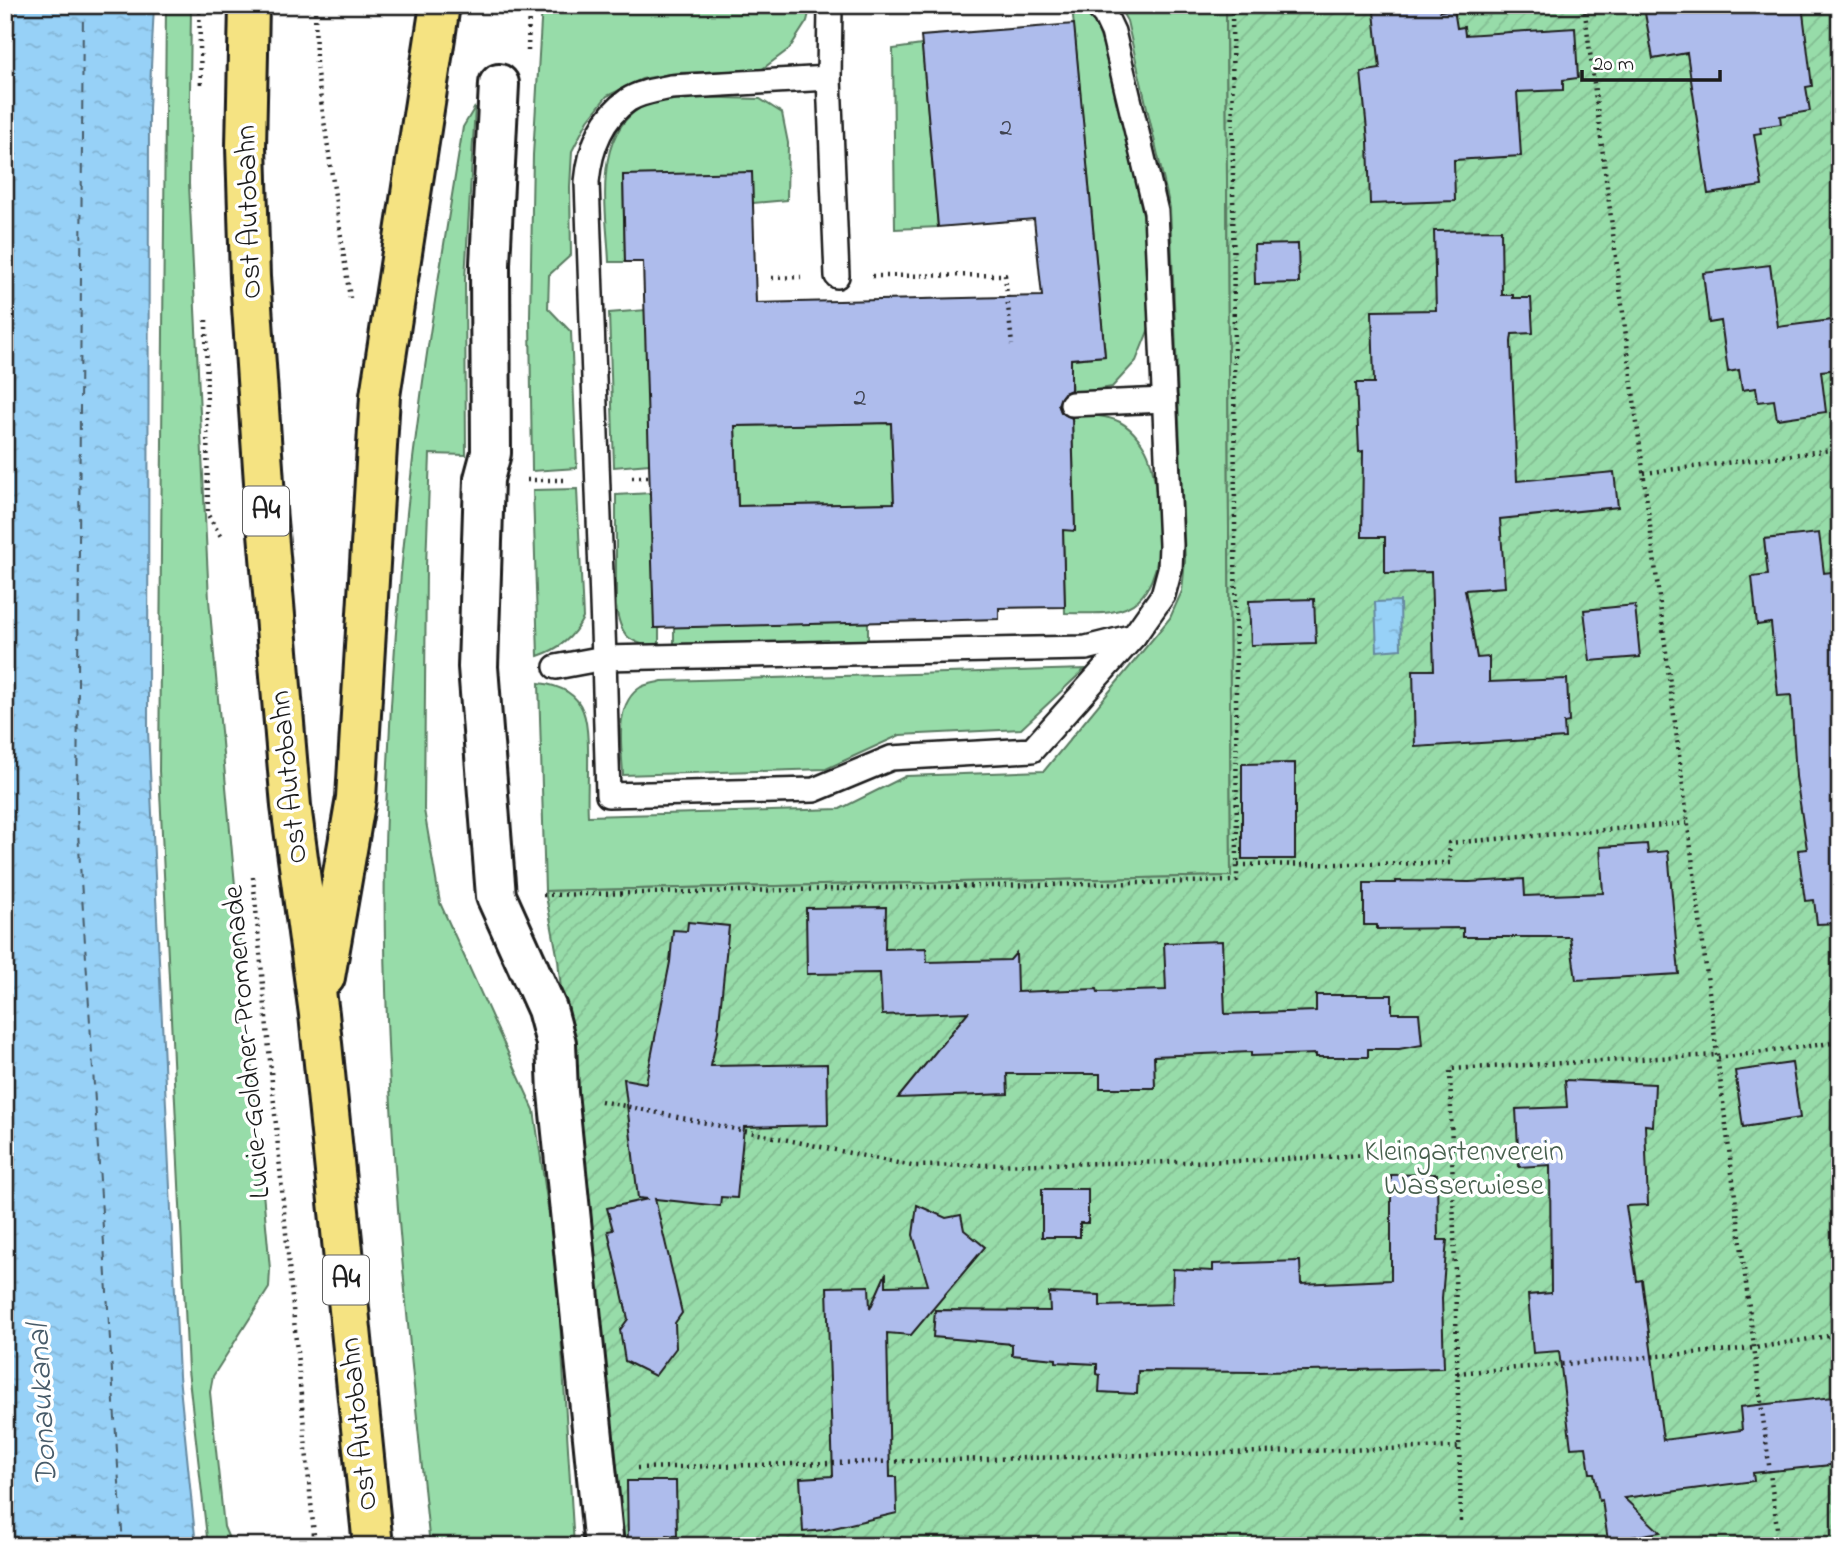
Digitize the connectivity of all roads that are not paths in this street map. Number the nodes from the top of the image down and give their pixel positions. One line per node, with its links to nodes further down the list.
1 (249, 5): 13 (highway, Ost Autobahn / A4)
2 (440, 5): 13 (highway)
3 (831, 5): 5 (lane)
4 (1096, 5): 8 (lane)
5 (829, 78): 7 (lane); 11 (lane)
6 (499, 84): 15 (street)
7 (837, 276)
8 (1165, 400): 9 (lane); 10 (lane)
9 (1072, 404)
10 (1134, 636): 11 (lane); 11 (lane)
11 (604, 658): 12 (lane)
12 (556, 667)
13 (319, 1014): 14 (highway, Ost Autobahn / A4)
14 (373, 1546)
15 (604, 1546)

